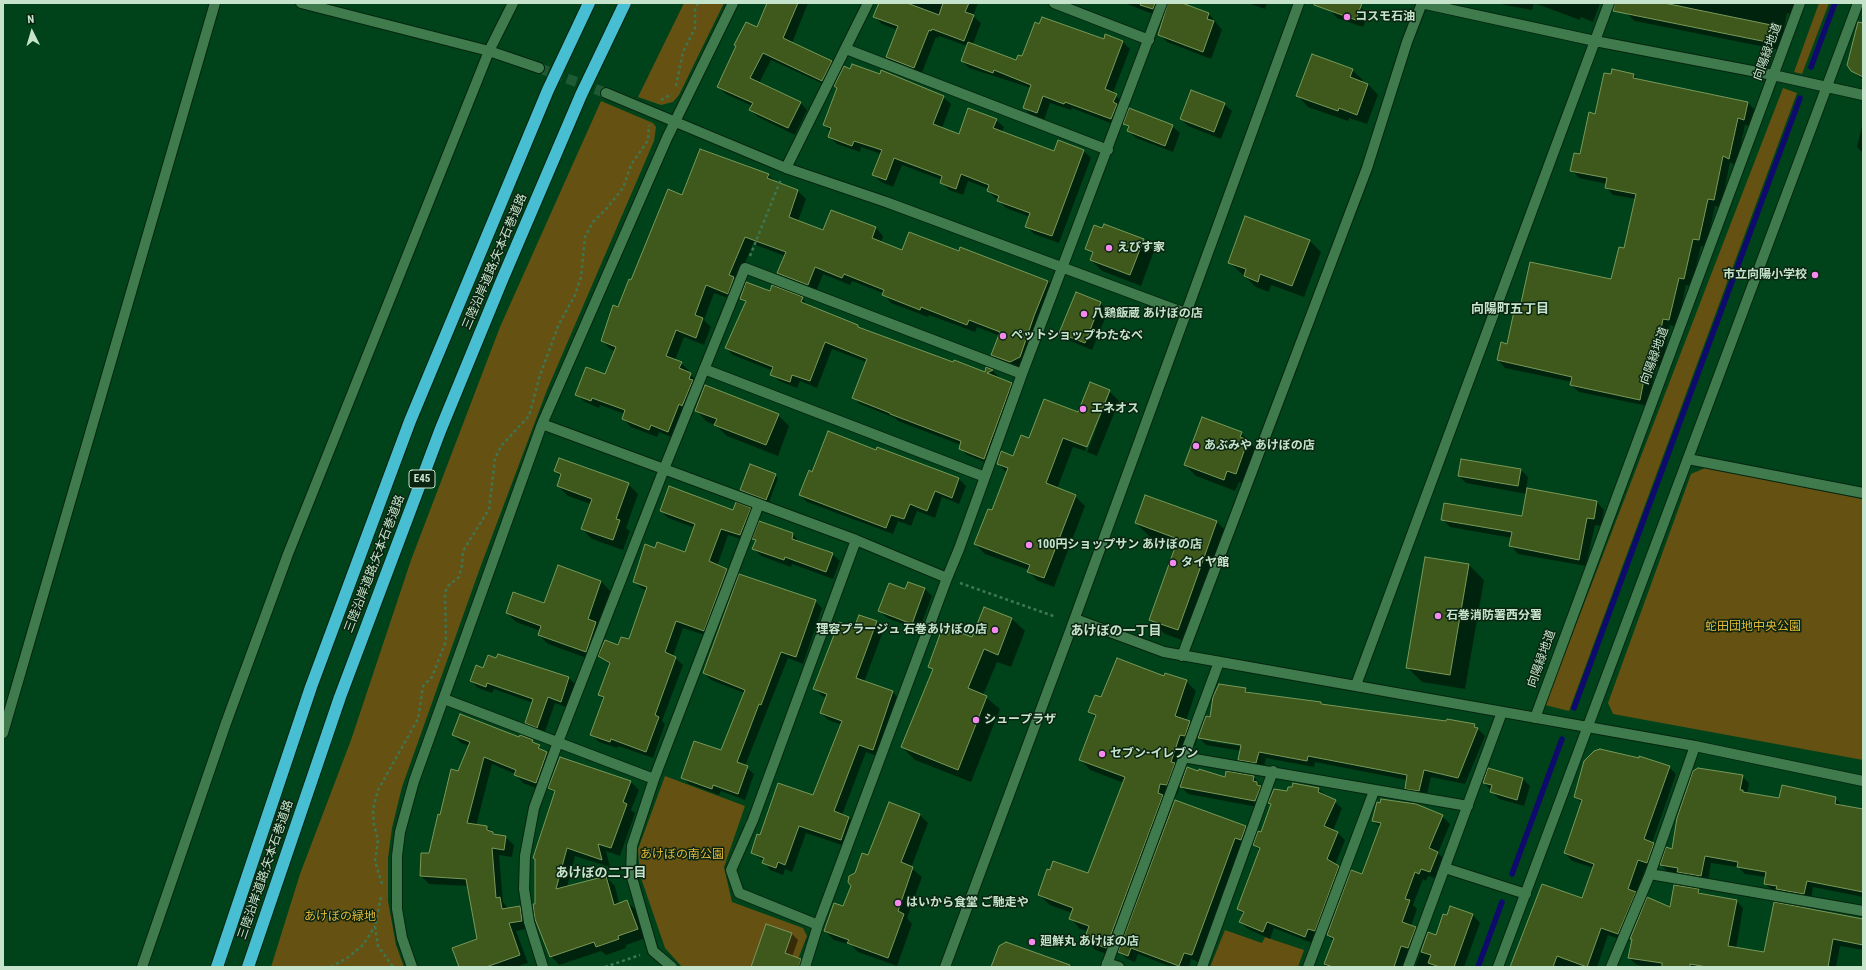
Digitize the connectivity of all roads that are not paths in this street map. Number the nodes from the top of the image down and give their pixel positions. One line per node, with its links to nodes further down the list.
1 (215, 3): 47 (street)
2 (301, 3): 18 (street)
3 (513, 3): 18 (street)
4 (589, 3): 63 (highway, 三陸沿岸道路;矢本石巻道路 / E45)
5 (625, 3): 64 (highway, 三陸沿岸道路;矢本石巻道路 / E45)
6 (733, 3): 24 (street)
7 (868, 3): 17 (street)
8 (1054, 3): 15 (street)
9 (1162, 3): 15 (street)
10 (1299, 3): 28 (street)
11 (1422, 3): 16 (street); 40 (street)
12 (1609, 3): 16 (street)
13 (1800, 3): 20 (street, 向陽緑地道)
14 (1858, 3): 21 (street)
15 (1149, 40): 25 (street)
16 (1595, 41): 20 (street); 42 (street)
17 (846, 49): 25 (street); 26 (street)
18 (489, 51): 19 (street); 62 (street)
19 (539, 68)
20 (1773, 75): 21 (street); 45 (street, 向陽緑地道)
21 (1827, 87): 23 (street); 32 (street)
22 (606, 93): 24 (street)
23 (1863, 95)
24 (675, 121): 26 (street); 31 (street)
25 (1108, 150): 27 (street)
26 (786, 168): 27 (street)
27 (1062, 267): 28 (street); 30 (street)
28 (1185, 312): 39 (street)
29 (704, 369): 30 (street); 33 (street); 34 (street)
30 (1022, 374): 34 (street)
31 (542, 424): 33 (street); 43 (street)
32 (1688, 459): 35 (street); 46 (street)
33 (664, 469): 36 (street); 48 (street)
34 (985, 478): 38 (street)
35 (1863, 493)
36 (759, 504): 37 (street); 52 (street)
37 (856, 540): 38 (street); 60 (street)
38 (946, 578): 60 (street)
39 (1075, 619): 40 (street); 69 (street)
40 (1182, 656): 41 (street)
41 (1219, 662): 42 (street); 50 (street)
42 (1356, 685): 44 (street)
43 (444, 699): 48 (street); 65 (street)
44 (1502, 712): 45 (street); 55 (street)
45 (1535, 718): 46 (street)
46 (1587, 727): 49 (street); 58 (street)
47 (3, 733)
48 (558, 742): 52 (street); 66 (street)
49 (1695, 746): 53 (street); 57 (street)
50 (1183, 757): 51 (street); 61 (street)
51 (1273, 771): 54 (street); 71 (street)
52 (654, 779): 67 (street)
53 (1863, 781)
54 (1374, 791): 55 (street); 72 (street)
55 (1468, 806): 56 (street)
56 (1445, 868): 58 (street); 73 (street)
57 (1650, 874): 59 (street); 75 (street)
58 (1526, 894): 74 (street)
59 (1863, 912)
60 (818, 925): 68 (street)
61 (1106, 965): 70 (street)
62 (142, 967)
63 (216, 967)
64 (248, 967)
65 (412, 967)
66 (543, 967)
67 (672, 967)
68 (805, 967)
69 (945, 967)
70 (1119, 967)
71 (1202, 967)
72 (1308, 967)
73 (1408, 967)
74 (1498, 967)
75 (1611, 967)

